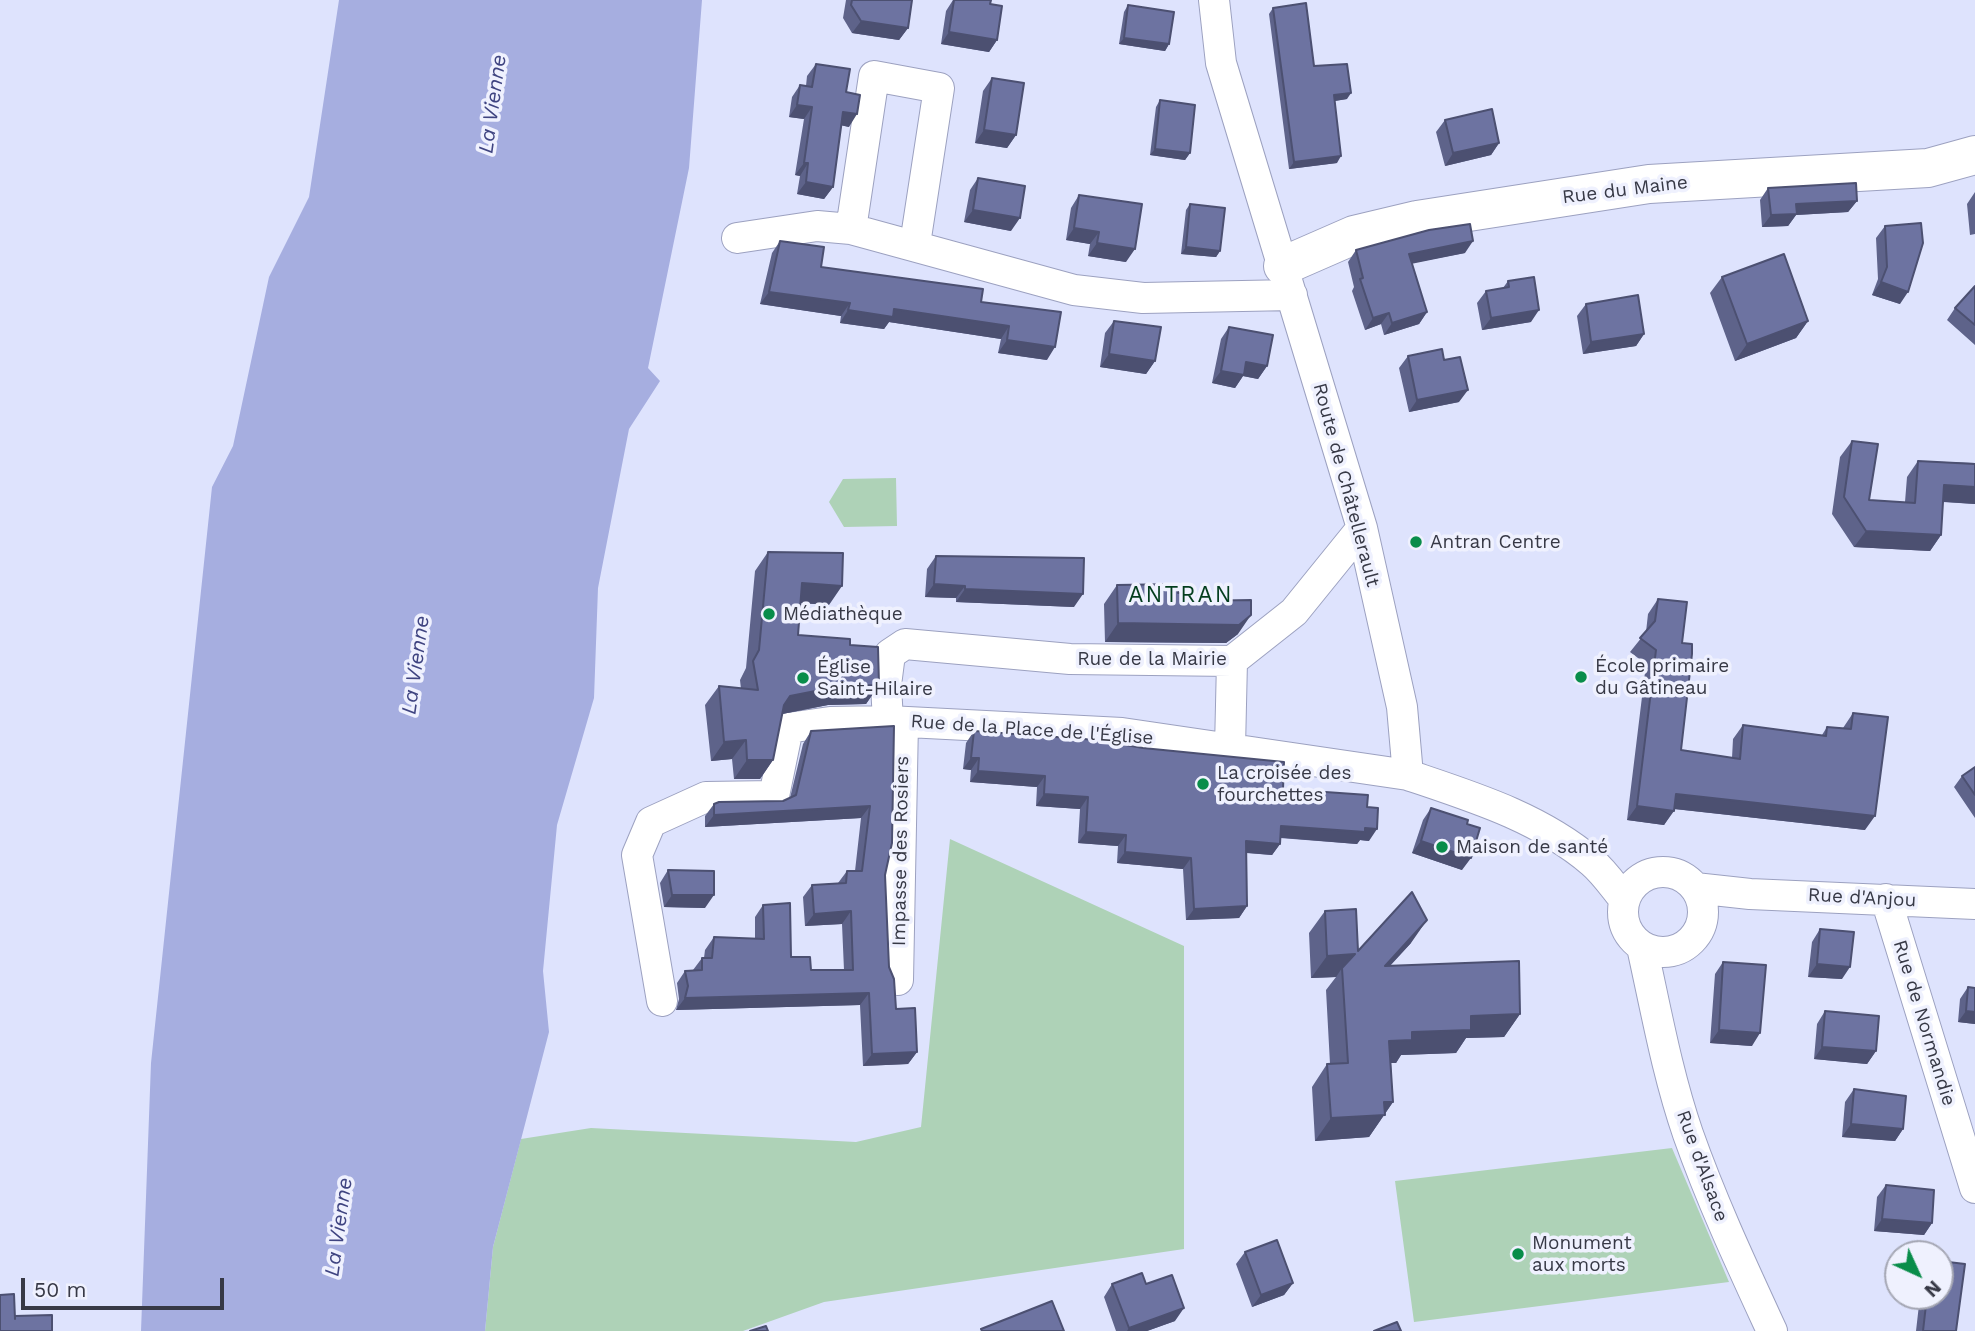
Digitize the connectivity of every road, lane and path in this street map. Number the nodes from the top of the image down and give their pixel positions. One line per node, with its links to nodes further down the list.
1 (1214, 0): 6 (street, Route de Châtellerault)
2 (1975, 155): 6 (street, Rue du Maine)
3 (851, 229): 4 (street); 5 (street); 5 (street)
4 (737, 238)
5 (915, 244): 6 (street)
6 (1287, 281): 7 (street, Route de Châtellerault)
7 (1362, 528): 9 (street, Rue de la Mairie); 12 (street, Route de Châtellerault)
8 (890, 654): 9 (street, Rue de la Mairie); 10 (street, Rue de la Place de l'Église)
9 (1231, 661): 11 (street)
10 (896, 721): 11 (street, Rue de la Place de l'Église); 23 (street, Impasse des Rosiers); 25 (street)
11 (1230, 748): 12 (street, Rue de la Place de l'Église)
12 (1408, 775): 13 (street)
13 (1593, 863): 14 (street); 17 (street)
14 (1644, 876): 15 (street); 17 (street)
15 (1695, 888): 16 (street, Rue d'Anjou); 20 (street)
16 (1750, 894): 18 (street, Rue d'Anjou); 20 (street)
17 (1624, 899): 21 (street)
18 (1886, 899): 19 (street, Rue d'Anjou); 26 (street, Rue de Normandie)
19 (1975, 904)
20 (1702, 920): 22 (street)
21 (1642, 947): 22 (street); 24 (street, Rue d'Alsace)
22 (1680, 949): 24 (street)
23 (898, 980)
24 (1653, 994): 27 (street, Rue d'Alsace)
25 (662, 1001)
26 (1975, 1188)
27 (1772, 1331)

